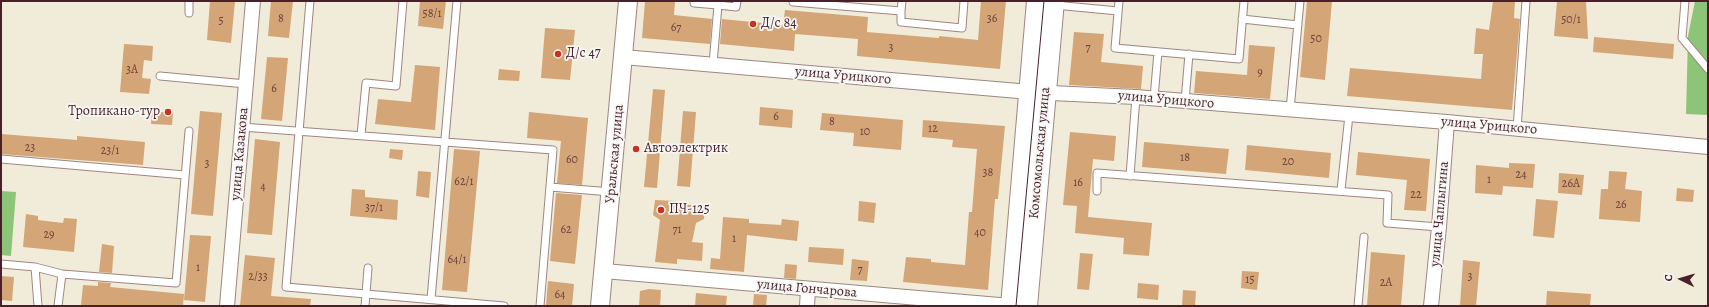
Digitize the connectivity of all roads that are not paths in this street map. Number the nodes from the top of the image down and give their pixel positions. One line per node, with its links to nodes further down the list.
1 (189, 1): 21 (lane)
2 (253, 1): 30 (street, улица Казакова)
3 (310, 1): 41 (lane)
4 (403, 1): 42 (lane)
5 (457, 1): 43 (lane)
6 (628, 1): 26 (street, Уральская улица)
7 (694, 1): 18 (lane)
8 (737, 1): 18 (lane)
9 (902, 1): 19 (lane)
10 (964, 1): 19 (lane)
11 (1119, 1): 20 (lane)
12 (1244, 1): 22 (lane)
13 (1300, 1): 23 (lane)
14 (1526, 1): 39 (lane)
15 (1685, 1): 28 (lane)
16 (793, 2): 19 (lane)
17 (1048, 2): 20 (lane); 31 (main road, Комсомольская улица)
18 (718, 5): 27 (lane)
19 (901, 11)
20 (1118, 11): 24 (lane)
21 (188, 13)
22 (1242, 19): 23 (lane); 25 (lane)
23 (1298, 25): 35 (lane)
24 (1158, 52): 25 (lane); 33 (lane)
25 (1189, 54): 34 (lane)
26 (623, 57): 27 (street, улица Урицкого); 51 (street, Уральская улица)
27 (713, 64): 31 (street, улица Урицкого)
28 (1708, 69)
29 (160, 76): 30 (lane)
30 (246, 84): 38 (street, улица Казакова)
31 (1037, 92): 32 (street, улица Урицкого); 70 (main road, Комсомольская улица); 71 (main road, Комсомольская улица)
32 (1136, 97): 33 (street, улица Урицкого); 47 (lane)
33 (1154, 98): 34 (street, улица Урицкого)
34 (1185, 101): 35 (street, улица Урицкого)
35 (1290, 110): 36 (street, улица Урицкого)
36 (1349, 115): 37 (street, улица Урицкого); 49 (lane)
37 (1447, 122): 39 (street, улица Урицкого); 52 (street, улица Чаплыгина)
38 (242, 126): 41 (lane); 64 (street, улица Казакова)
39 (1517, 129): 44 (street, улица Урицкого)
40 (189, 131): 46 (lane)
41 (298, 131): 42 (lane); 60 (lane)
42 (361, 135): 43 (lane)
43 (444, 141): 48 (lane); 61 (lane)
44 (1708, 147)
45 (1, 159): 46 (lane)
46 (185, 175): 58 (lane)
47 (1130, 176): 49 (lane); 50 (lane)
48 (550, 188): 51 (lane); 67 (lane)
49 (1341, 190): 52 (lane)
50 (1096, 191)
51 (611, 192): 57 (street, Уральская улица)
52 (1439, 228): 73 (street, улица Чаплыгина)
53 (1364, 237): 72 (lane)
54 (1, 264): 55 (lane)
55 (35, 267): 58 (lane); 62 (lane)
56 (368, 268): 60 (lane)
57 (604, 271): 59 (street, улица Гончарова); 68 (street, Уральская улица)
58 (62, 274): 63 (lane)
59 (808, 289): 69 (street); 70 (street, улица Гончарова)
60 (366, 294): 61 (lane); 65 (lane)
61 (431, 299): 66 (lane)
62 (38, 306)
63 (58, 306)
64 (227, 306)
65 (365, 306)
66 (504, 306)
67 (540, 306)
68 (600, 306)
69 (807, 306)
70 (1011, 306)
71 (1027, 306)
72 (1358, 306)
73 (1431, 306)

